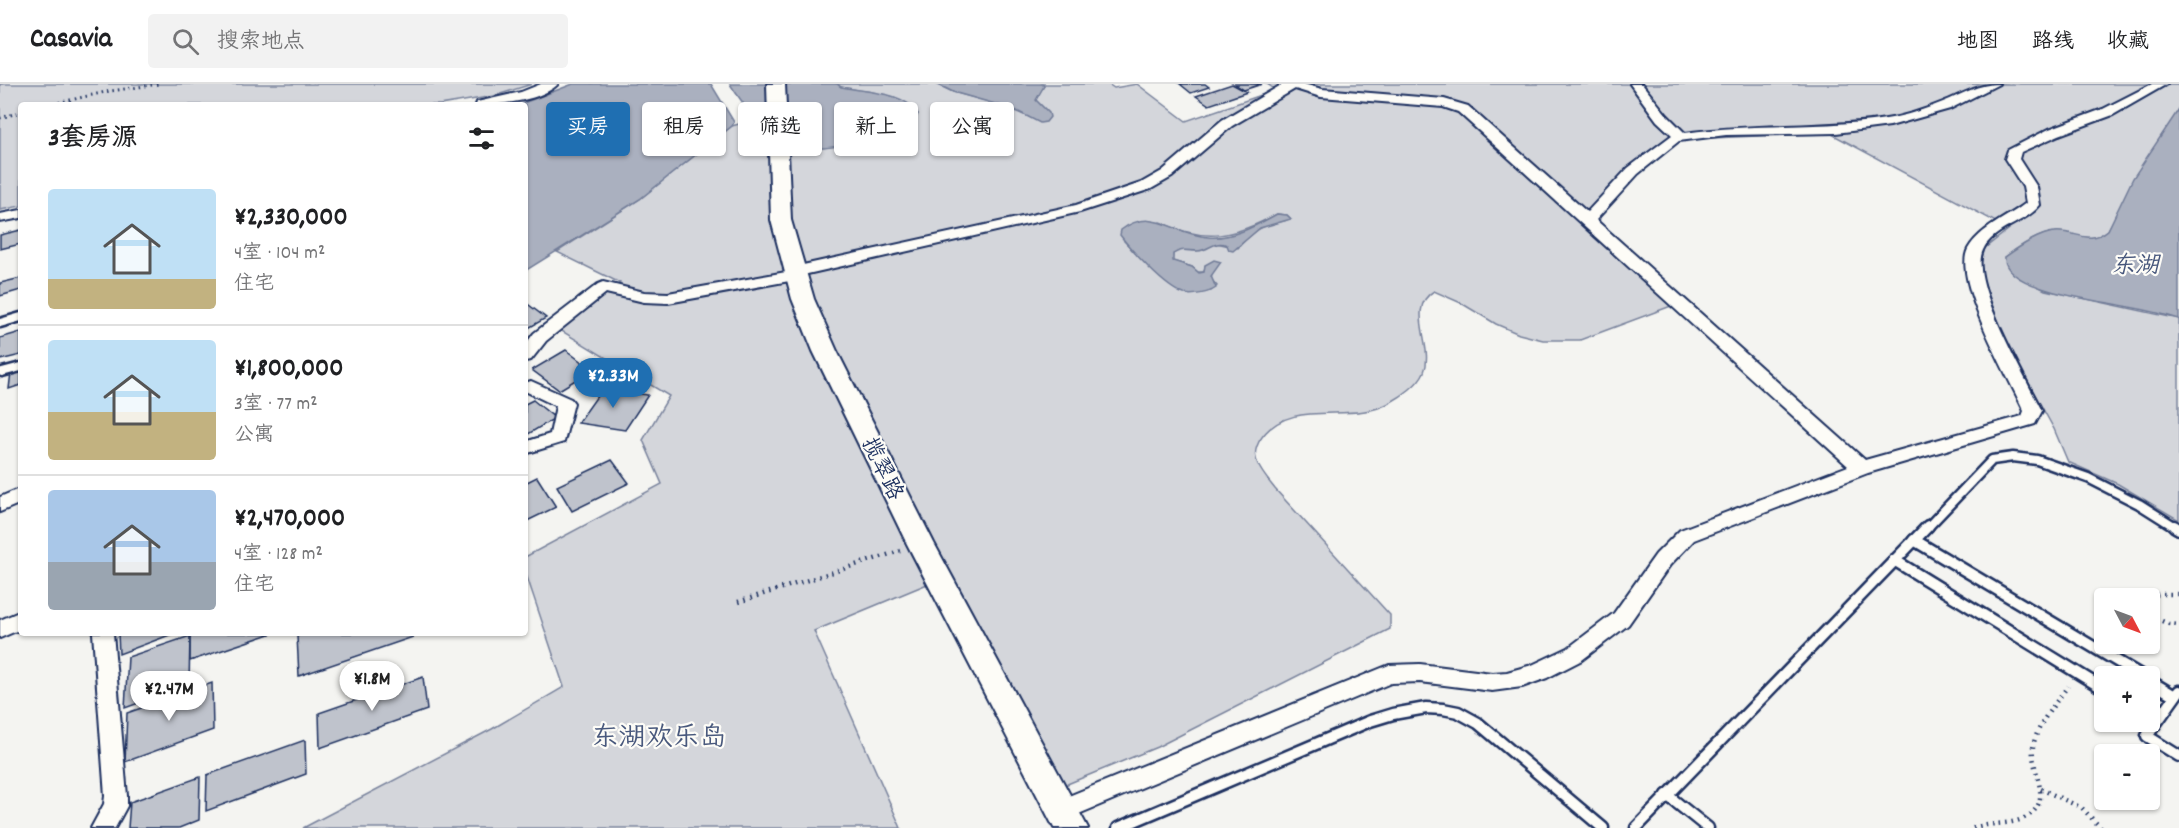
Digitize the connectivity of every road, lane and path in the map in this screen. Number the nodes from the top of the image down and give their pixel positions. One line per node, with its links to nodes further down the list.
1 (160, 84): 8 (path)
2 (552, 84): 9 (street)
3 (776, 84): 16 (street, 揽翠路)
4 (1636, 84): 12 (street)
5 (1993, 84): 12 (street)
6 (2161, 84): 24 (street)
7 (1292, 85): 15 (street); 16 (street)
8 (62, 102)
9 (495, 102)
10 (18, 113): 11 (path)
11 (0, 118)
12 (1681, 136): 15 (street)
13 (18, 215): 14 (street)
14 (0, 218)
15 (1586, 222): 24 (street)
16 (795, 274): 19 (street); 29 (street, 揽翠路)
17 (18, 318): 18 (lane)
18 (0, 323)
19 (528, 352)
20 (18, 368): 21 (lane)
21 (2, 372)
22 (528, 388): 23 (street)
23 (528, 447)
24 (1862, 468): 49 (street)
25 (18, 496): 26 (street)
26 (0, 505)
27 (2179, 529): 28 (lane)
28 (1914, 540): 30 (lane); 39 (lane)
29 (921, 544): 33 (path); 49 (street, 揽翠路)
30 (1894, 560): 40 (lane); 48 (lane)
31 (2160, 594): 32 (path)
32 (2179, 594)
33 (738, 602)
34 (2160, 620): 36 (path)
35 (18, 621): 37 (street)
36 (2179, 625)
37 (0, 630)
38 (103, 636): 50 (street)
39 (2125, 666)
40 (2077, 673): 41 (lane); 47 (path)
41 (2094, 683)
42 (2160, 686): 43 (lane)
43 (2177, 694): 44 (lane)
44 (2160, 712)
45 (2148, 732): 46 (lane)
46 (2179, 756)
47 (2041, 789): 55 (path); 56 (path)
48 (1667, 795): 53 (lane); 54 (lane)
49 (1066, 819)
50 (103, 828)
51 (1118, 828): 52 (lane)
52 (1603, 828)
53 (1636, 828)
54 (1708, 828)
55 (1973, 828)
56 (2101, 828)

